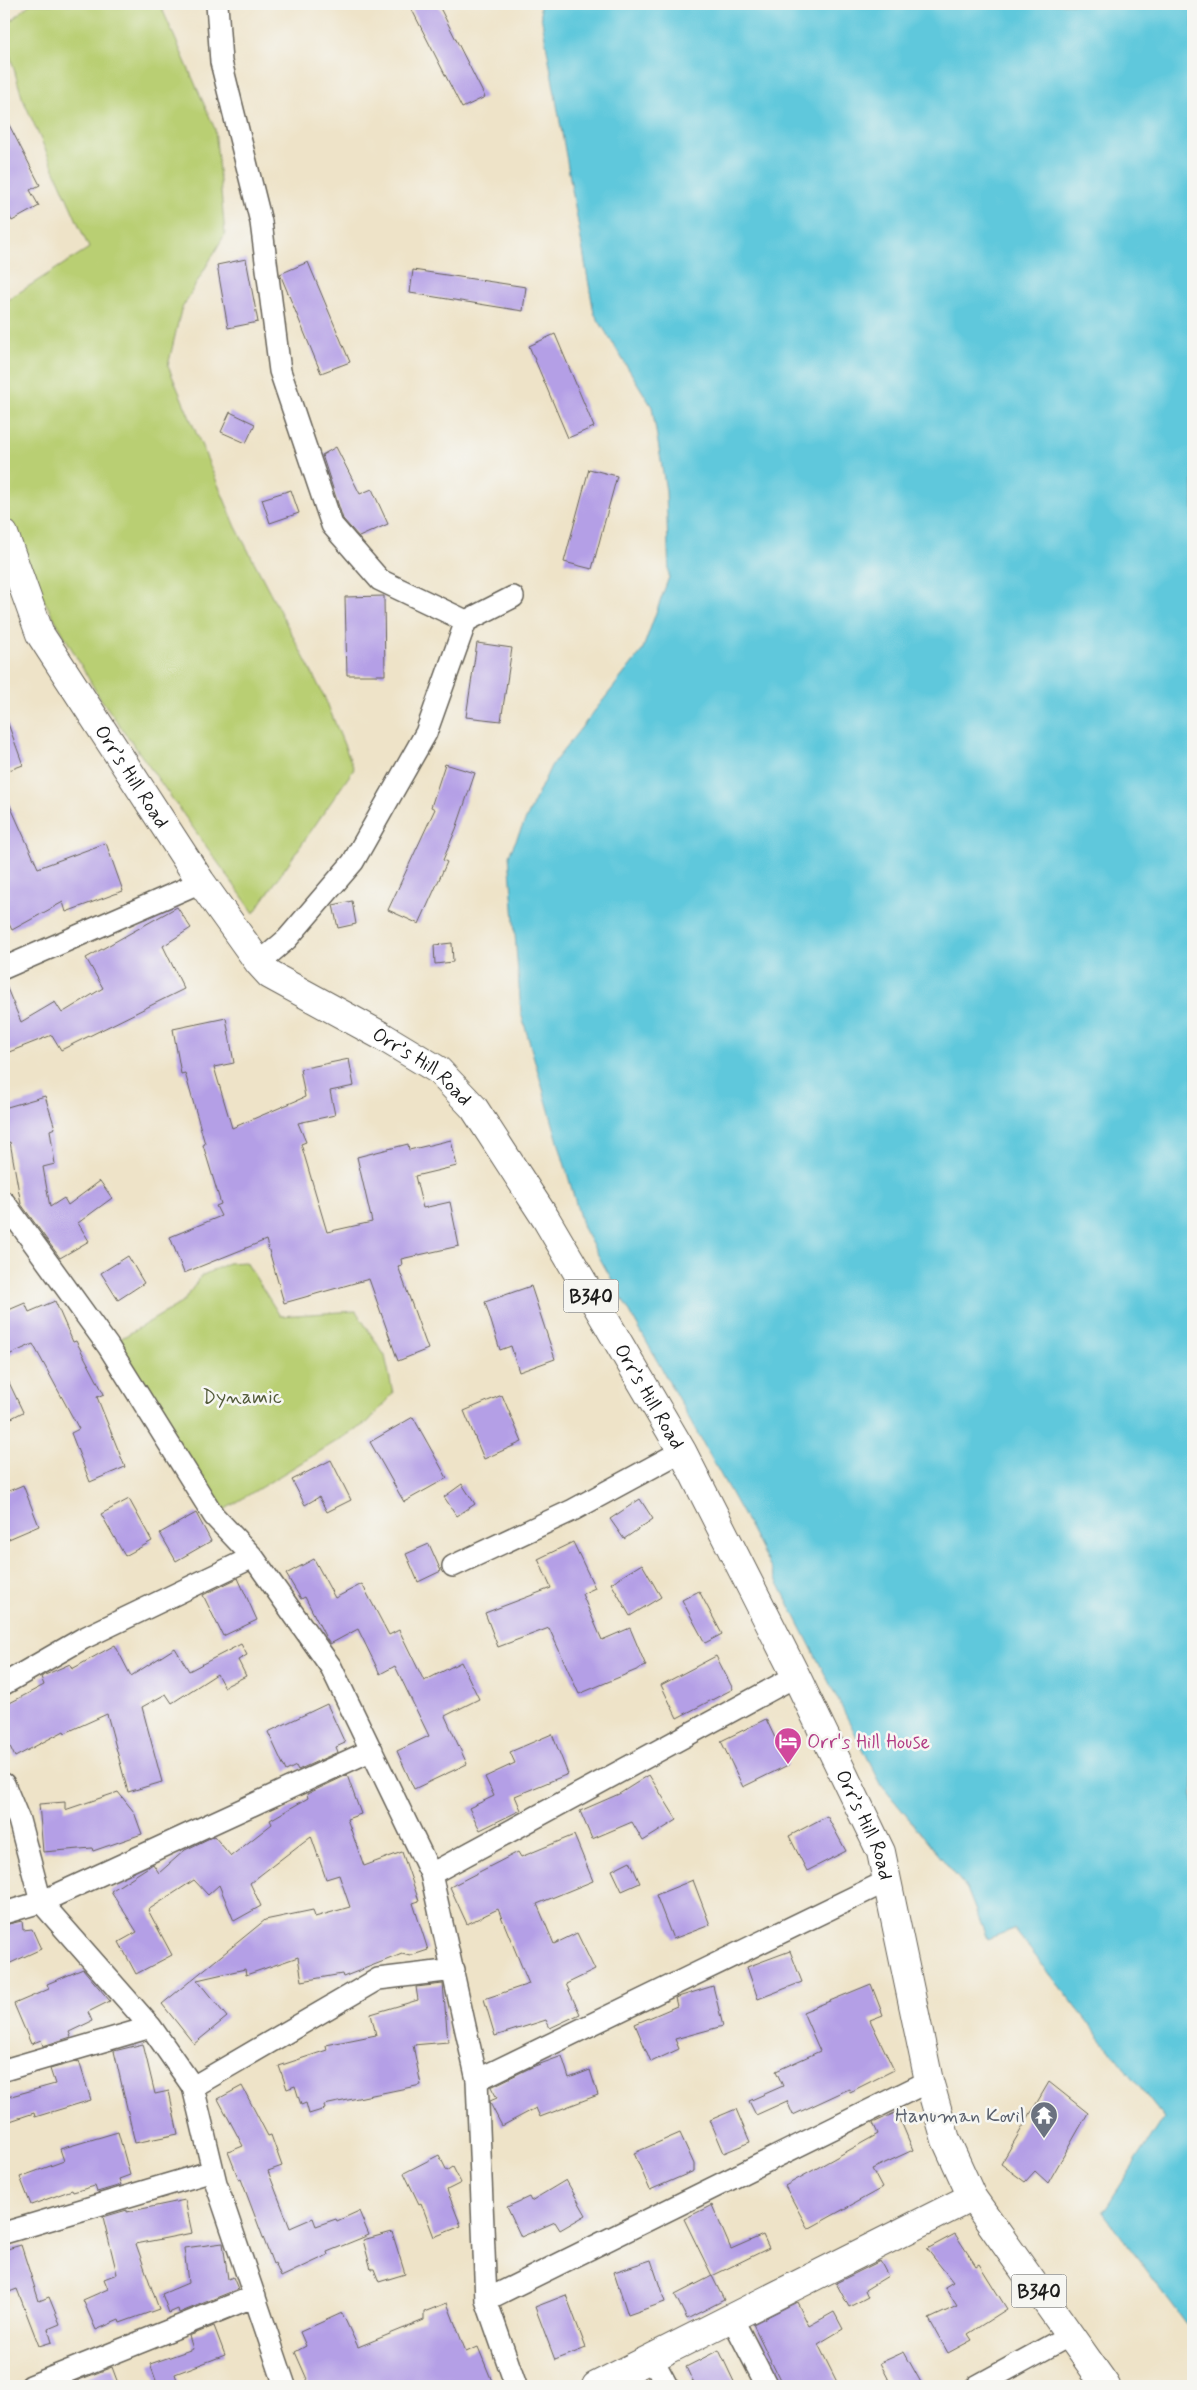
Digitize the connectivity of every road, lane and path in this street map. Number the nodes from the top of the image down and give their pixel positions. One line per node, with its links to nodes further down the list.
1 (218, 4): 4 (street)
2 (4, 534): 5 (main road, Orr’s Hill Road / B340)
3 (513, 597): 4 (street)
4 (466, 621): 6 (street)
5 (201, 882): 6 (main road, Orr’s Hill Road / B340); 7 (street)
6 (260, 962): 9 (main road, Orr’s Hill Road / B340)
7 (4, 968)
8 (4, 1202): 10 (street)
9 (682, 1451): 11 (street); 12 (main road, Orr’s Hill Road / B340)
10 (253, 1557): 13 (street); 14 (street)
11 (453, 1566)
12 (796, 1676): 16 (street); 17 (main road, Orr’s Hill Road / B340)
13 (4, 1684)
14 (372, 1750): 16 (street); 18 (street)
15 (4, 1784): 18 (street)
16 (432, 1874): 20 (street)
17 (887, 1881): 23 (street); 24 (main road, Orr’s Hill Road / B340)
18 (41, 1902): 19 (street); 21 (street)
19 (4, 1913)
20 (454, 1970): 23 (street); 25 (street)
21 (151, 2027): 22 (street); 25 (street)
22 (4, 2070)
23 (477, 2080): 30 (street)
24 (929, 2081): 27 (main road, Orr’s Hill Road / B340); 30 (street)
25 (193, 2087): 26 (street)
26 (214, 2171): 28 (street); 29 (street)
27 (972, 2197): 31 (main road); 32 (main road, Orr’s Hill Road / B340)
28 (4, 2233)
29 (255, 2296): 34 (street); 35 (street)
30 (486, 2300): 36 (street)
31 (732, 2318): 33 (main road); 39 (street)
32 (1070, 2336): 40 (street); 41 (main road, Orr’s Hill Road / B340)
33 (652, 2358): 37 (main road); 38 (street)
34 (31, 2386)
35 (285, 2386)
36 (516, 2386)
37 (596, 2386)
38 (667, 2386)
39 (767, 2386)
40 (977, 2386)
41 (1106, 2386)

